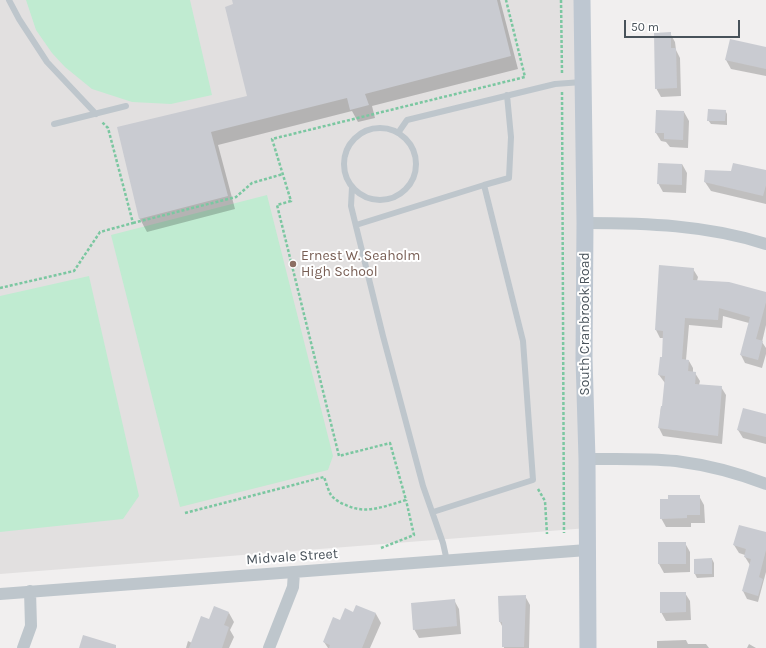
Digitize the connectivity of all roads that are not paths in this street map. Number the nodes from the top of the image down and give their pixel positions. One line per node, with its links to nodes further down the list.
1 (9, 0): 6 (lane)
2 (582, 0): 3 (street, South Cranbrook Road)
3 (584, 82): 4 (lane); 11 (street, South Cranbrook Road)
4 (507, 95): 8 (lane); 9 (lane)
5 (126, 106): 6 (lane)
6 (96, 114): 7 (lane)
7 (54, 124)
8 (398, 133): 10 (lane); 10 (lane)
9 (484, 185): 12 (lane); 16 (lane)
10 (352, 187): 12 (lane)
11 (585, 223): 13 (street); 14 (street, South Cranbrook Road)
12 (356, 225): 16 (lane)
13 (766, 244)
14 (587, 459): 15 (street); 17 (street, South Cranbrook Road)
15 (766, 484)
16 (433, 512): 18 (lane)
17 (587, 550): 18 (street, Midvale Street); 24 (street, South Cranbrook Road)
18 (446, 561): 19 (street, Midvale Street)
19 (294, 572): 20 (street, Midvale Street); 23 (street)
20 (30, 591): 21 (street, Midvale Street); 22 (street)
21 (0, 594)
22 (23, 648)
23 (269, 648)
24 (588, 648)

